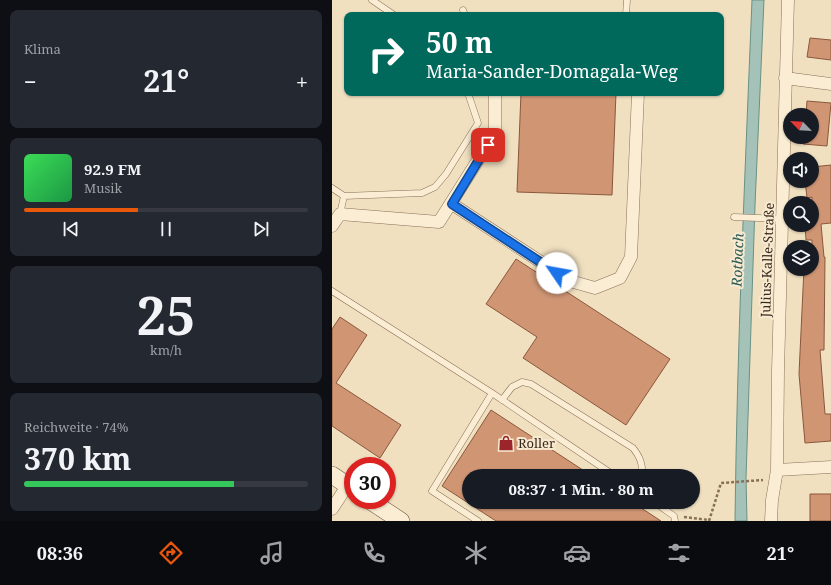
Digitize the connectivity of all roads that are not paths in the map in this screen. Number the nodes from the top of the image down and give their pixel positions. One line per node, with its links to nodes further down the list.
1 (372, 0): 4 (lane)
2 (627, 0): 5 (lane)
3 (788, 0): 6 (street, Julius-Kalle-Straße)
4 (390, 12)
5 (626, 12)
6 (785, 78): 7 (street); 16 (street, Julius-Kalle-Straße)
7 (831, 84)
8 (469, 96): 12 (lane)
9 (496, 96): 13 (street)
10 (638, 96): 13 (street)
11 (332, 188): 12 (lane)
12 (344, 196): 14 (lane)
13 (452, 204): 14 (street)
14 (340, 214): 17 (street)
15 (734, 217): 16 (lane)
16 (782, 219): 24 (street, Julius-Kalle-Straße)
17 (332, 226)
18 (332, 291): 19 (lane)
19 (492, 393): 20 (lane); 33 (lane)
20 (502, 400): 22 (lane); 23 (lane)
21 (831, 467): 24 (street)
22 (605, 469)
23 (643, 469)
24 (777, 470): 34 (street, Julius-Kalle-Straße)
25 (332, 475): 26 (main road)
26 (344, 483)
27 (344, 494): 28 (street)
28 (332, 509)
29 (384, 509): 32 (main road)
30 (663, 509): 31 (lane)
31 (675, 518)
32 (402, 521)
33 (478, 521)
34 (771, 521)

